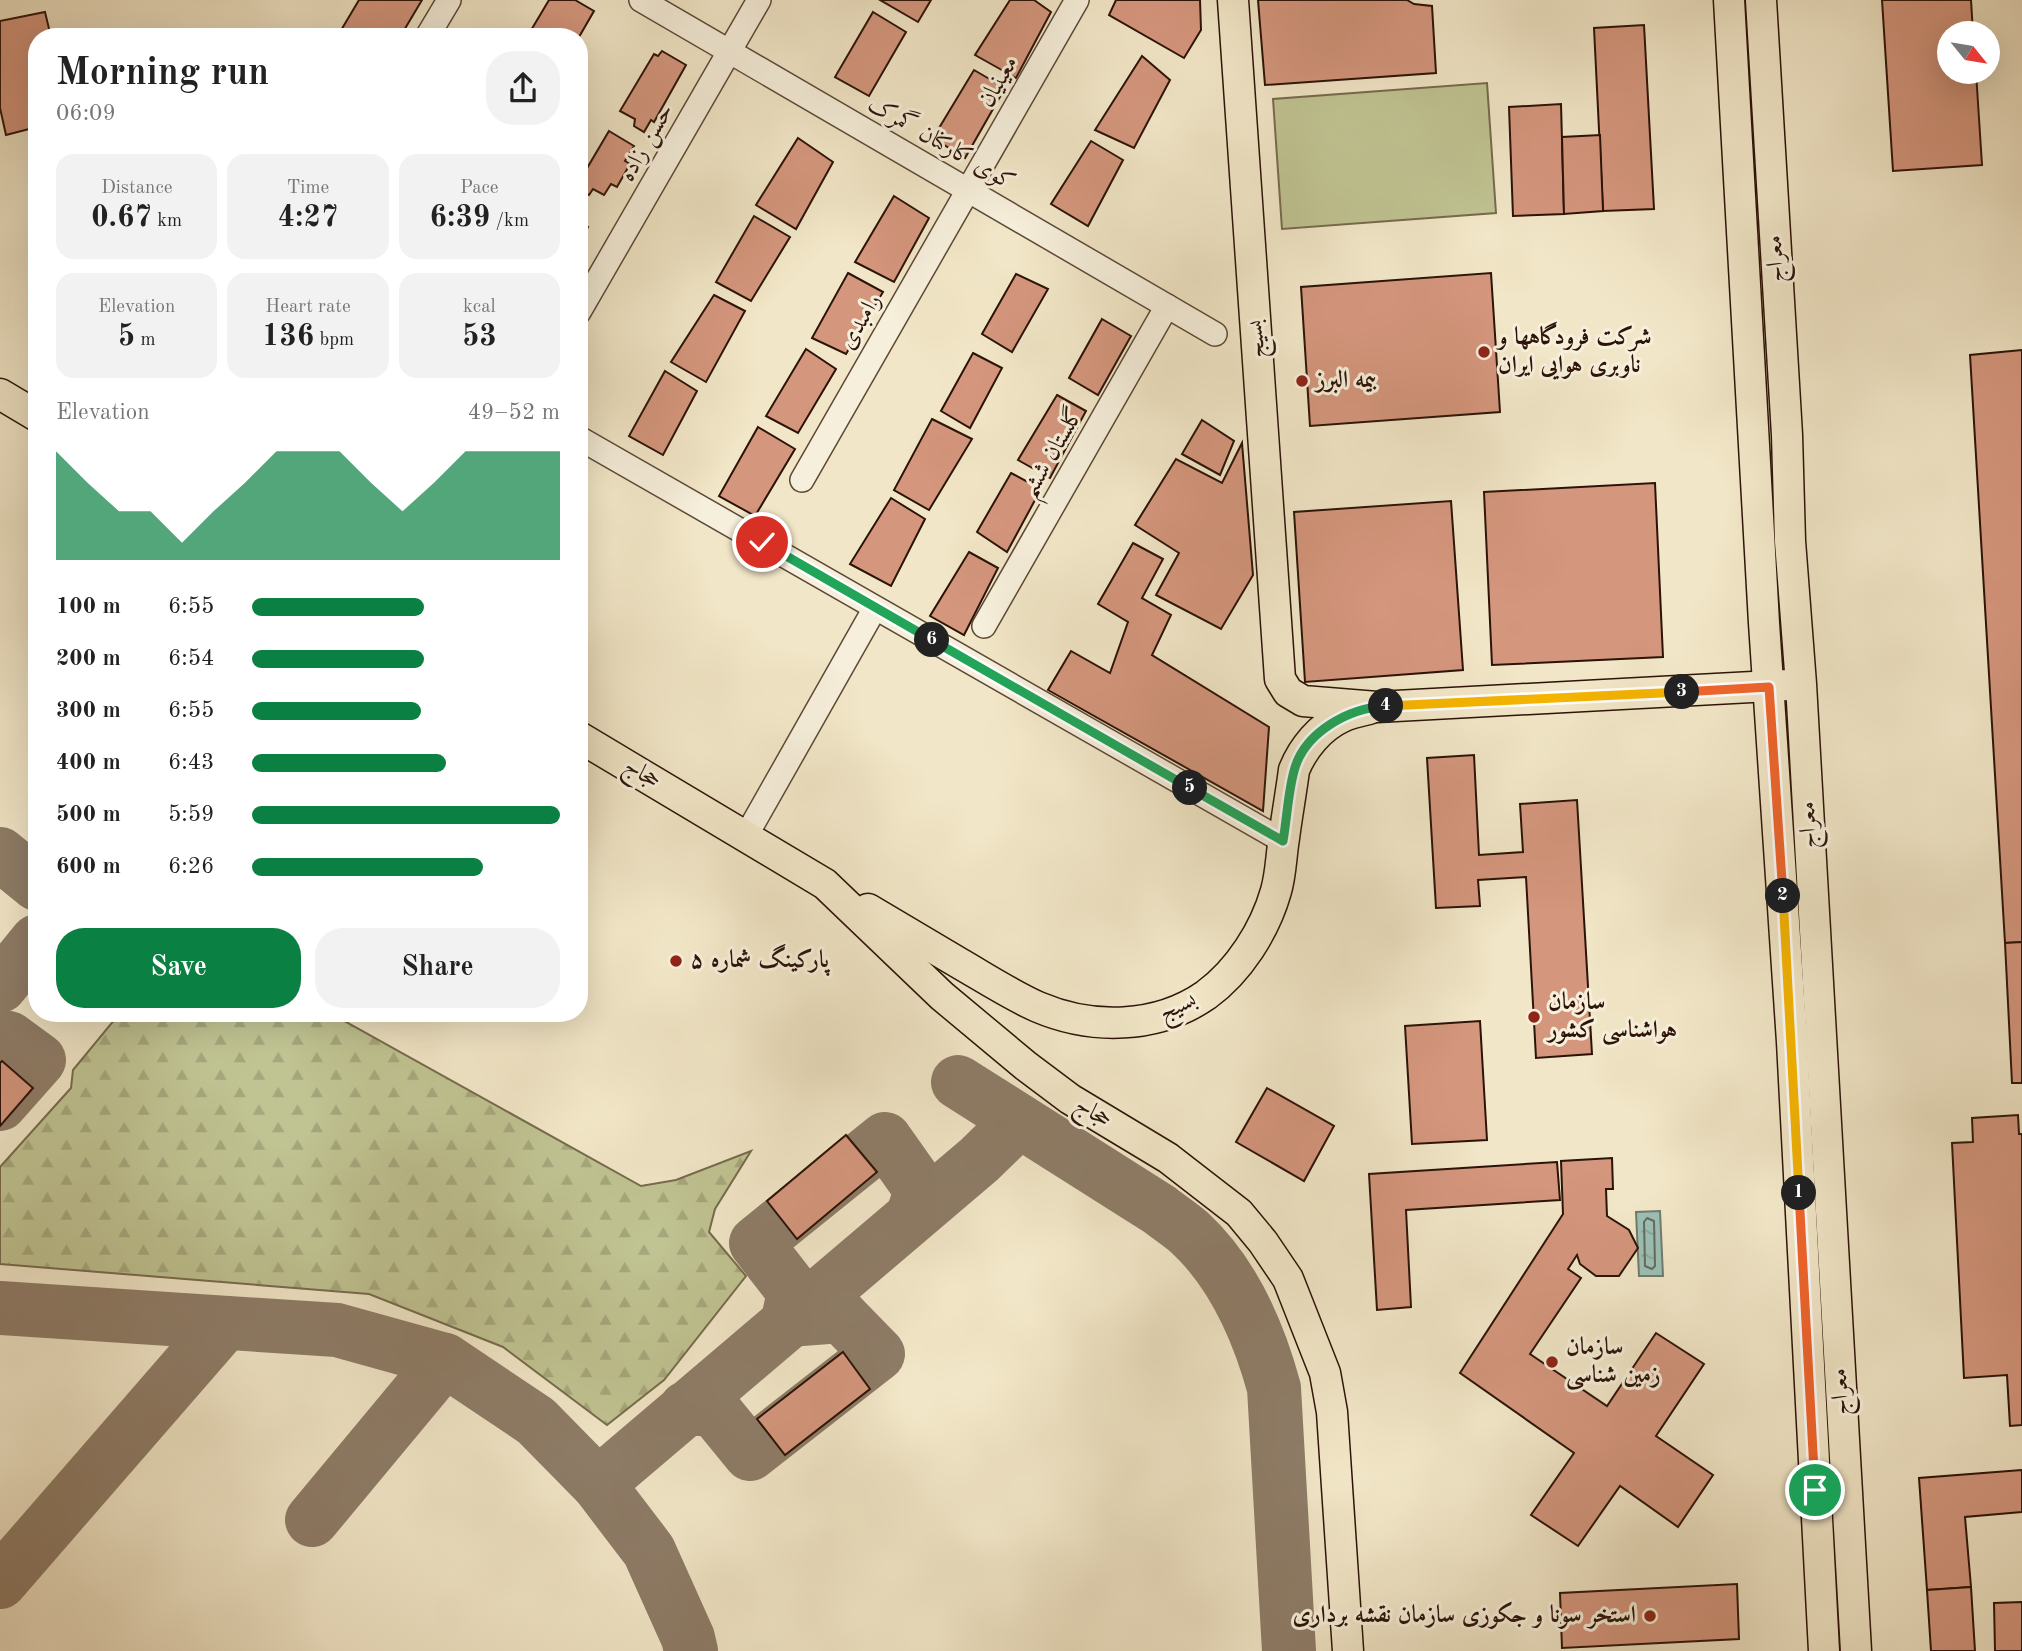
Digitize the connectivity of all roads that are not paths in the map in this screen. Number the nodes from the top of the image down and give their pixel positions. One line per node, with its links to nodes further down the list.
1 (449, 0): 8 (street)
2 (641, 0): 9 (street, کوی کارکنان گمرک)
3 (759, 0): 9 (street, حسن زاده)
4 (1077, 0): 10 (street, معینیان)
5 (1233, 0): 22 (main road, بسیج)
6 (1729, 0): 21 (main road, معراج)
7 (1761, 0): 20 (main road, معراج)
8 (432, 28)
9 (730, 52): 10 (street, کوی کارکنان گمرک); 11 (street, حسن زاده)
10 (967, 190): 12 (street, کوی کارکنان گمرک); 17 (street, رامبدی)
11 (588, 297)
12 (1167, 306): 13 (street, کوی کارکنان گمرک); 19 (street, گلستان ششم)
13 (1215, 334)
14 (0, 394): 15 (main road)
15 (28, 411)
16 (588, 443): 18 (street)
17 (802, 481)
18 (875, 608): 24 (street); 25 (street)
19 (984, 626)
20 (1801, 684): 21 (main road); 27 (main road, معراج)
21 (1769, 687): 22 (main road); 28 (main road, معراج)
22 (1377, 707): 25 (main road, بسیج)
23 (588, 742): 24 (main road, حجاج)
24 (746, 836): 26 (main road, حجاج)
25 (1283, 841): 26 (main road, بسیج)
26 (825, 884): 29 (main road, حجاج)
27 (1821, 1040): 28 (main road); 31 (main road, معراج)
28 (1792, 1042): 30 (main road, معراج)
29 (1348, 1651)
30 (1824, 1651)
31 (1856, 1651)

